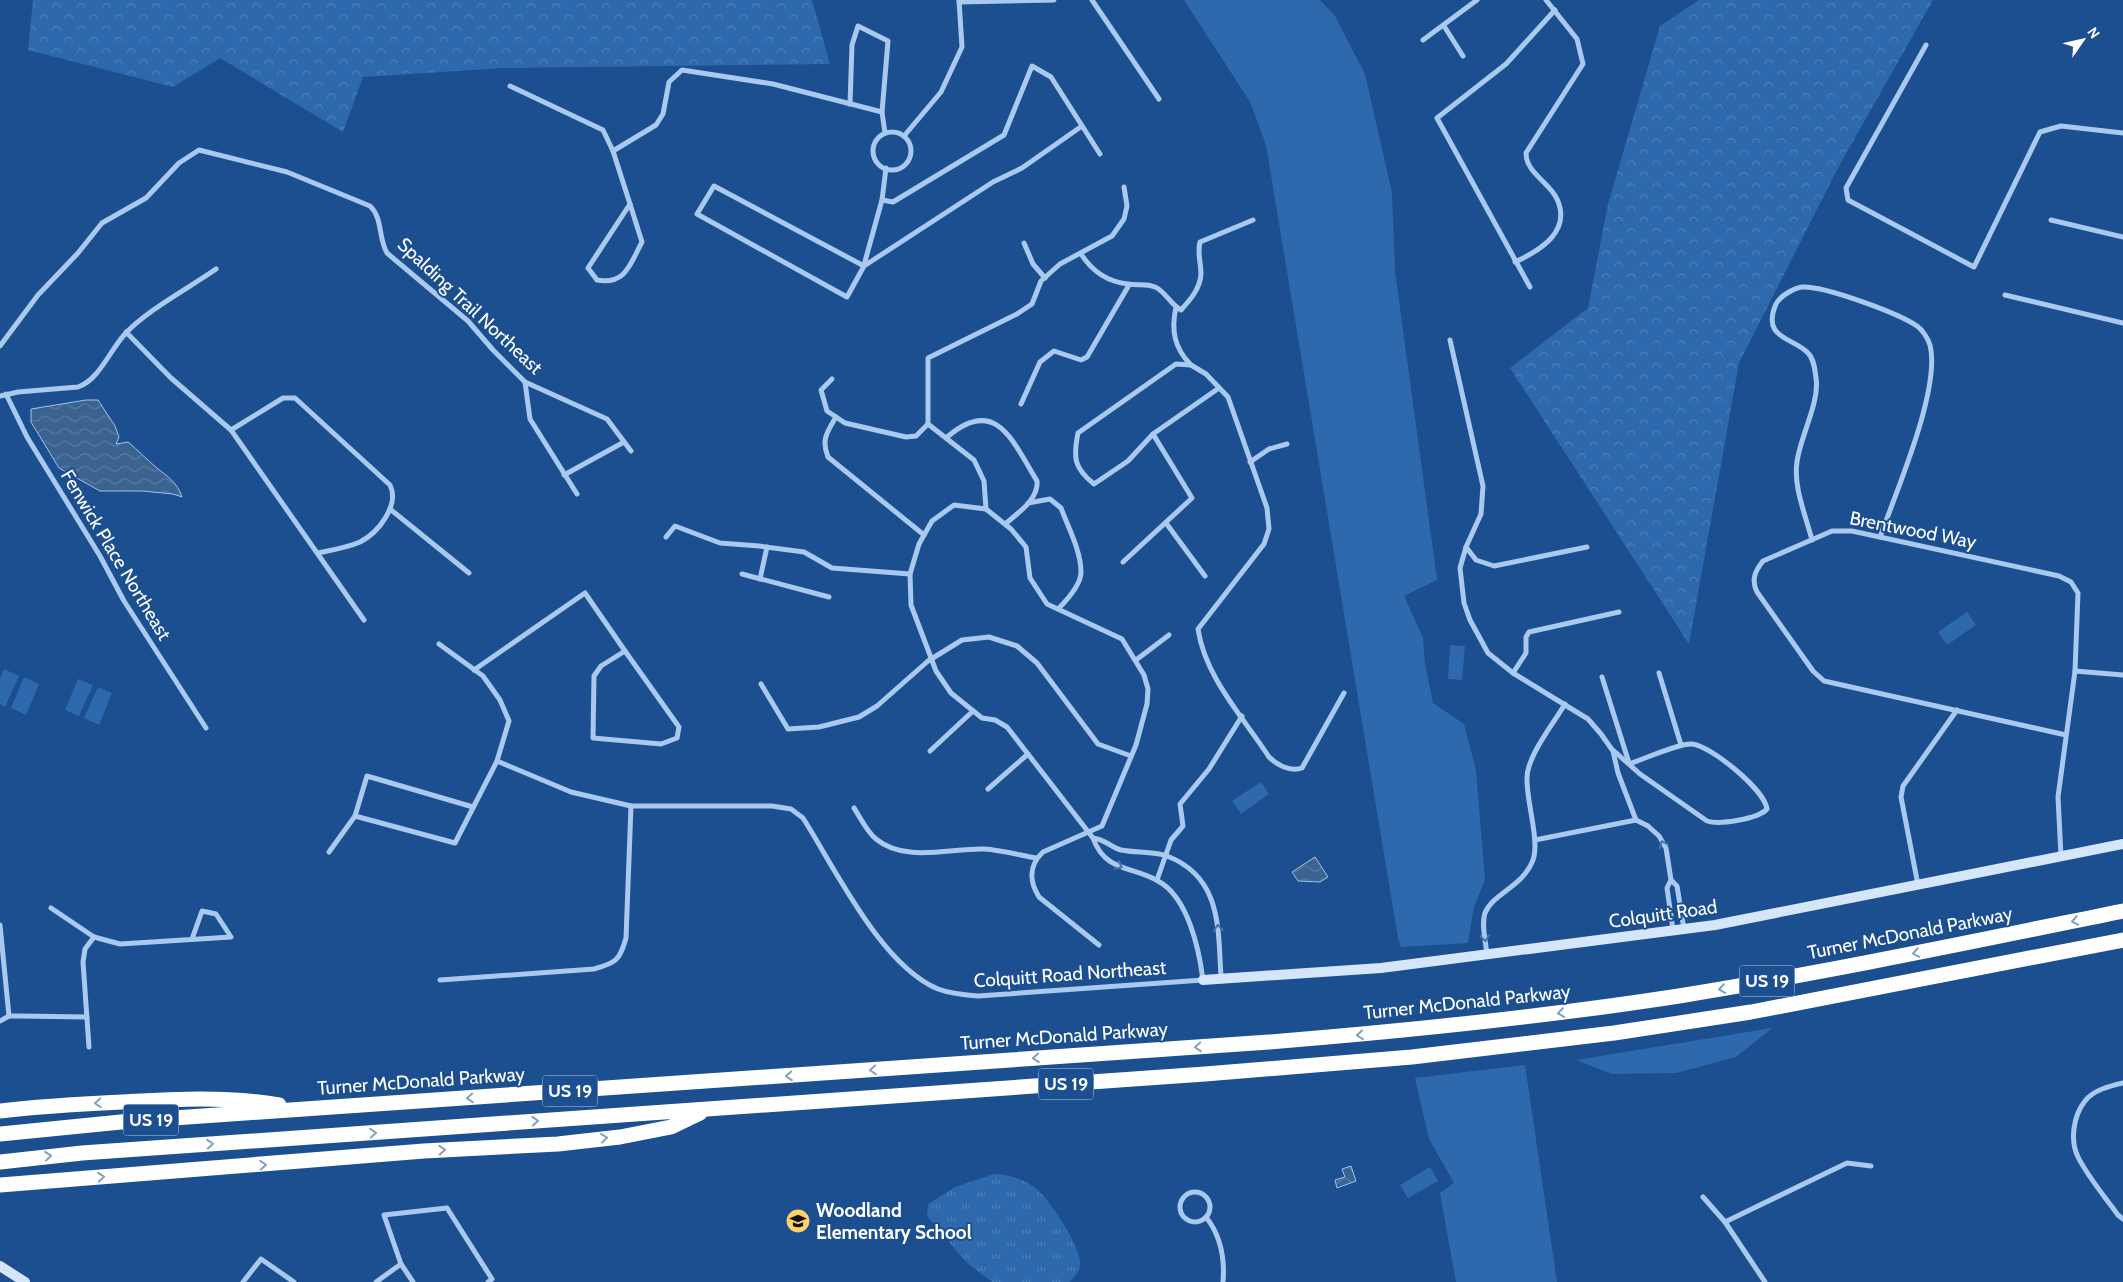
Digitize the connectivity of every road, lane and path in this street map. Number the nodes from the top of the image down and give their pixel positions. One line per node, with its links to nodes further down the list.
1 (1054, 0): 6 (street)
2 (1092, 0): 13 (street)
3 (1477, 0): 8 (street)
4 (1546, 0): 7 (street)
5 (959, 1): 6 (street); 19 (street)
6 (983, 1)
7 (1555, 10): 31 (street); 31 (street)
8 (1444, 26): 9 (street); 11 (street)
9 (1423, 40)
10 (1926, 45): 18 (street)
11 (1463, 56)
12 (510, 86): 20 (street)
13 (1159, 99)
14 (850, 104): 15 (street); 15 (street); 20 (street)
15 (882, 112): 17 (street)
16 (1082, 126): 21 (street); 24 (street); 32 (street)
17 (885, 133): 19 (street); 22 (street)
18 (2123, 133)
19 (904, 136): 22 (street)
20 (613, 151): 25 (street)
21 (1100, 154)
22 (886, 168): 24 (street)
23 (1124, 187): 30 (street)
24 (882, 200): 32 (street)
25 (630, 204): 25 (street)
26 (1253, 220): 38 (street)
27 (2051, 220): 28 (street)
28 (2123, 237)
29 (1024, 243): 34 (street)
30 (1081, 254): 34 (street); 35 (street)
31 (1515, 262): 36 (street)
32 (864, 266): 32 (street)
33 (216, 269): 40 (street)
34 (1045, 278): 50 (street)
35 (1129, 285): 38 (street); 48 (street)
36 (1530, 287)
37 (2005, 295): 39 (street)
38 (1176, 307): 43 (street)
39 (2123, 324)
40 (126, 332): 47 (street); 51 (street)
41 (1450, 340): 70 (street)
42 (0, 346): 45 (street, Spalding Trail Northeast)
43 (1191, 365): 46 (street); 52 (street)
44 (832, 380): 49 (street)
45 (525, 382): 54 (street, Spalding Trail Northeast); 58 (street)
46 (1219, 388): 52 (street); 57 (street)
47 (3, 395): 100 (street, Fenwick Place Northeast)
48 (1022, 404)
49 (836, 417): 50 (street); 65 (street)
50 (928, 424): 53 (street)
51 (231, 430): 61 (street); 72 (street)
52 (1153, 434): 63 (street)
53 (946, 438): 60 (street); 62 (street)
54 (624, 442): 56 (street, Spalding Trail Northeast); 58 (street)
55 (1287, 444): 57 (street)
56 (631, 451)
57 (1250, 462): 99 (street)
58 (564, 475): 59 (street)
59 (577, 494)
60 (1028, 504): 64 (street); 80 (street)
61 (390, 509): 72 (street); 74 (street)
62 (986, 509): 64 (street); 65 (street)
63 (1166, 523): 73 (street); 77 (street)
64 (1005, 524): 80 (street)
65 (924, 535): 76 (street)
66 (666, 537): 69 (street)
67 (1880, 537): 68 (street, Brentwood Way); 68 (street); 89 (street, Brentwood Way)
68 (1812, 540): 98 (street, Brentwood Way)
69 (767, 547): 76 (street); 78 (street)
70 (1466, 547): 71 (street); 91 (street)
71 (1587, 547)
72 (318, 553): 82 (street)
73 (1123, 562)
74 (469, 573)
75 (742, 574): 78 (street)
76 (910, 574): 86 (street)
77 (1206, 576)
78 (760, 579): 79 (street)
79 (829, 597)
80 (1058, 609): 87 (street)
81 (1619, 612): 91 (street)
82 (364, 620)
83 (1169, 635): 87 (street)
84 (439, 644): 88 (street)
85 (625, 651): 85 (street); 88 (street)
86 (932, 659): 94 (street); 97 (street); 106 (street)
87 (1136, 660): 106 (street)
88 (474, 670): 107 (street)
89 (2075, 671): 92 (street); 101 (street, Brentwood Way)
90 (1659, 673): 102 (street)
91 (1512, 674): 96 (street)
92 (2123, 675)
93 (1602, 677): 108 (street)
94 (761, 684)
95 (1344, 693): 99 (street)
96 (1565, 704): 104 (street); 117 (street)
97 (973, 710): 103 (street); 105 (street)
98 (1957, 710): 101 (street, Brentwood Way); 125 (street)
99 (1242, 716): 120 (street)
100 (206, 728)
101 (2066, 735): 121 (street, Brentwood Way)
102 (1681, 745): 108 (street); 108 (street)
103 (930, 751)
104 (1613, 751): 108 (street); 114 (street)
105 (1028, 754): 109 (street); 115 (street)
106 (1131, 756): 115 (street)
107 (497, 761): 110 (street, Colquitt Road Northeast); 111 (street)
108 (1629, 764)
109 (988, 789)
110 (631, 806): 137 (street); 138 (street, Colquitt Road Northeast)
111 (473, 807): 113 (street); 113 (street)
112 (854, 808): 122 (street)
113 (355, 816): 119 (street)
114 (1636, 820): 117 (street); 124 (street, one-way to 114)
115 (1088, 832): 116 (street); 122 (street)
116 (1093, 838): 120 (street); 123 (street, one-way to 123)
117 (1535, 840): 135 (street, one-way to 135)
118 (2123, 844): 121 (street, Colquitt Road)
119 (329, 852)
120 (1166, 855): 123 (street); 136 (street, one-way to 120)
121 (2062, 856): 125 (street, Colquitt Road)
122 (1036, 858): 134 (street)
123 (1157, 880): 138 (street)
124 (1671, 880): 129 (street); 130 (street)
125 (1918, 885): 129 (street, Colquitt Road)
126 (51, 908): 131 (street)
127 (2123, 912): 144 (highway, Turner McDonald Parkway / US 19, one-way to 144)
128 (0, 925): 139 (street)
129 (1684, 929): 130 (street, Colquitt Road)
130 (1673, 930): 135 (street, Colquitt Road)
131 (94, 937): 132 (street); 140 (street)
132 (192, 939): 132 (street)
133 (2123, 940): 145 (highway, US 19)
134 (1099, 945)
135 (1487, 955): 136 (street, Colquitt Road)
136 (1221, 977): 138 (street, Colquitt Road)
137 (440, 980)
138 (1203, 980)
139 (9, 1016): 140 (street); 141 (street)
140 (87, 1017): 142 (street)
141 (0, 1021)
142 (89, 1047)
143 (2123, 1083): 153 (street)
144 (303, 1109): 146 (highway, one-way to 146); 147 (highway, Turner McDonald Parkway / US 19)
145 (710, 1109): 148 (highway, US 19, one-way to 145); 150 (highway, one-way to 145)
146 (0, 1111)
147 (0, 1134)
148 (0, 1162)
149 (1871, 1166): 154 (street)
150 (0, 1185)
151 (1702, 1197): 154 (street)
152 (1206, 1217): 152 (street); 163 (street)
153 (2123, 1219)
154 (1725, 1222): 164 (street)
155 (401, 1264): 160 (street); 161 (street); 162 (street)
156 (0, 1266): 157 (street)
157 (25, 1282)
158 (243, 1282): 159 (street)
159 (294, 1282)
160 (376, 1282)
161 (413, 1282)
162 (488, 1282)
163 (1223, 1282)
164 (1765, 1282)

